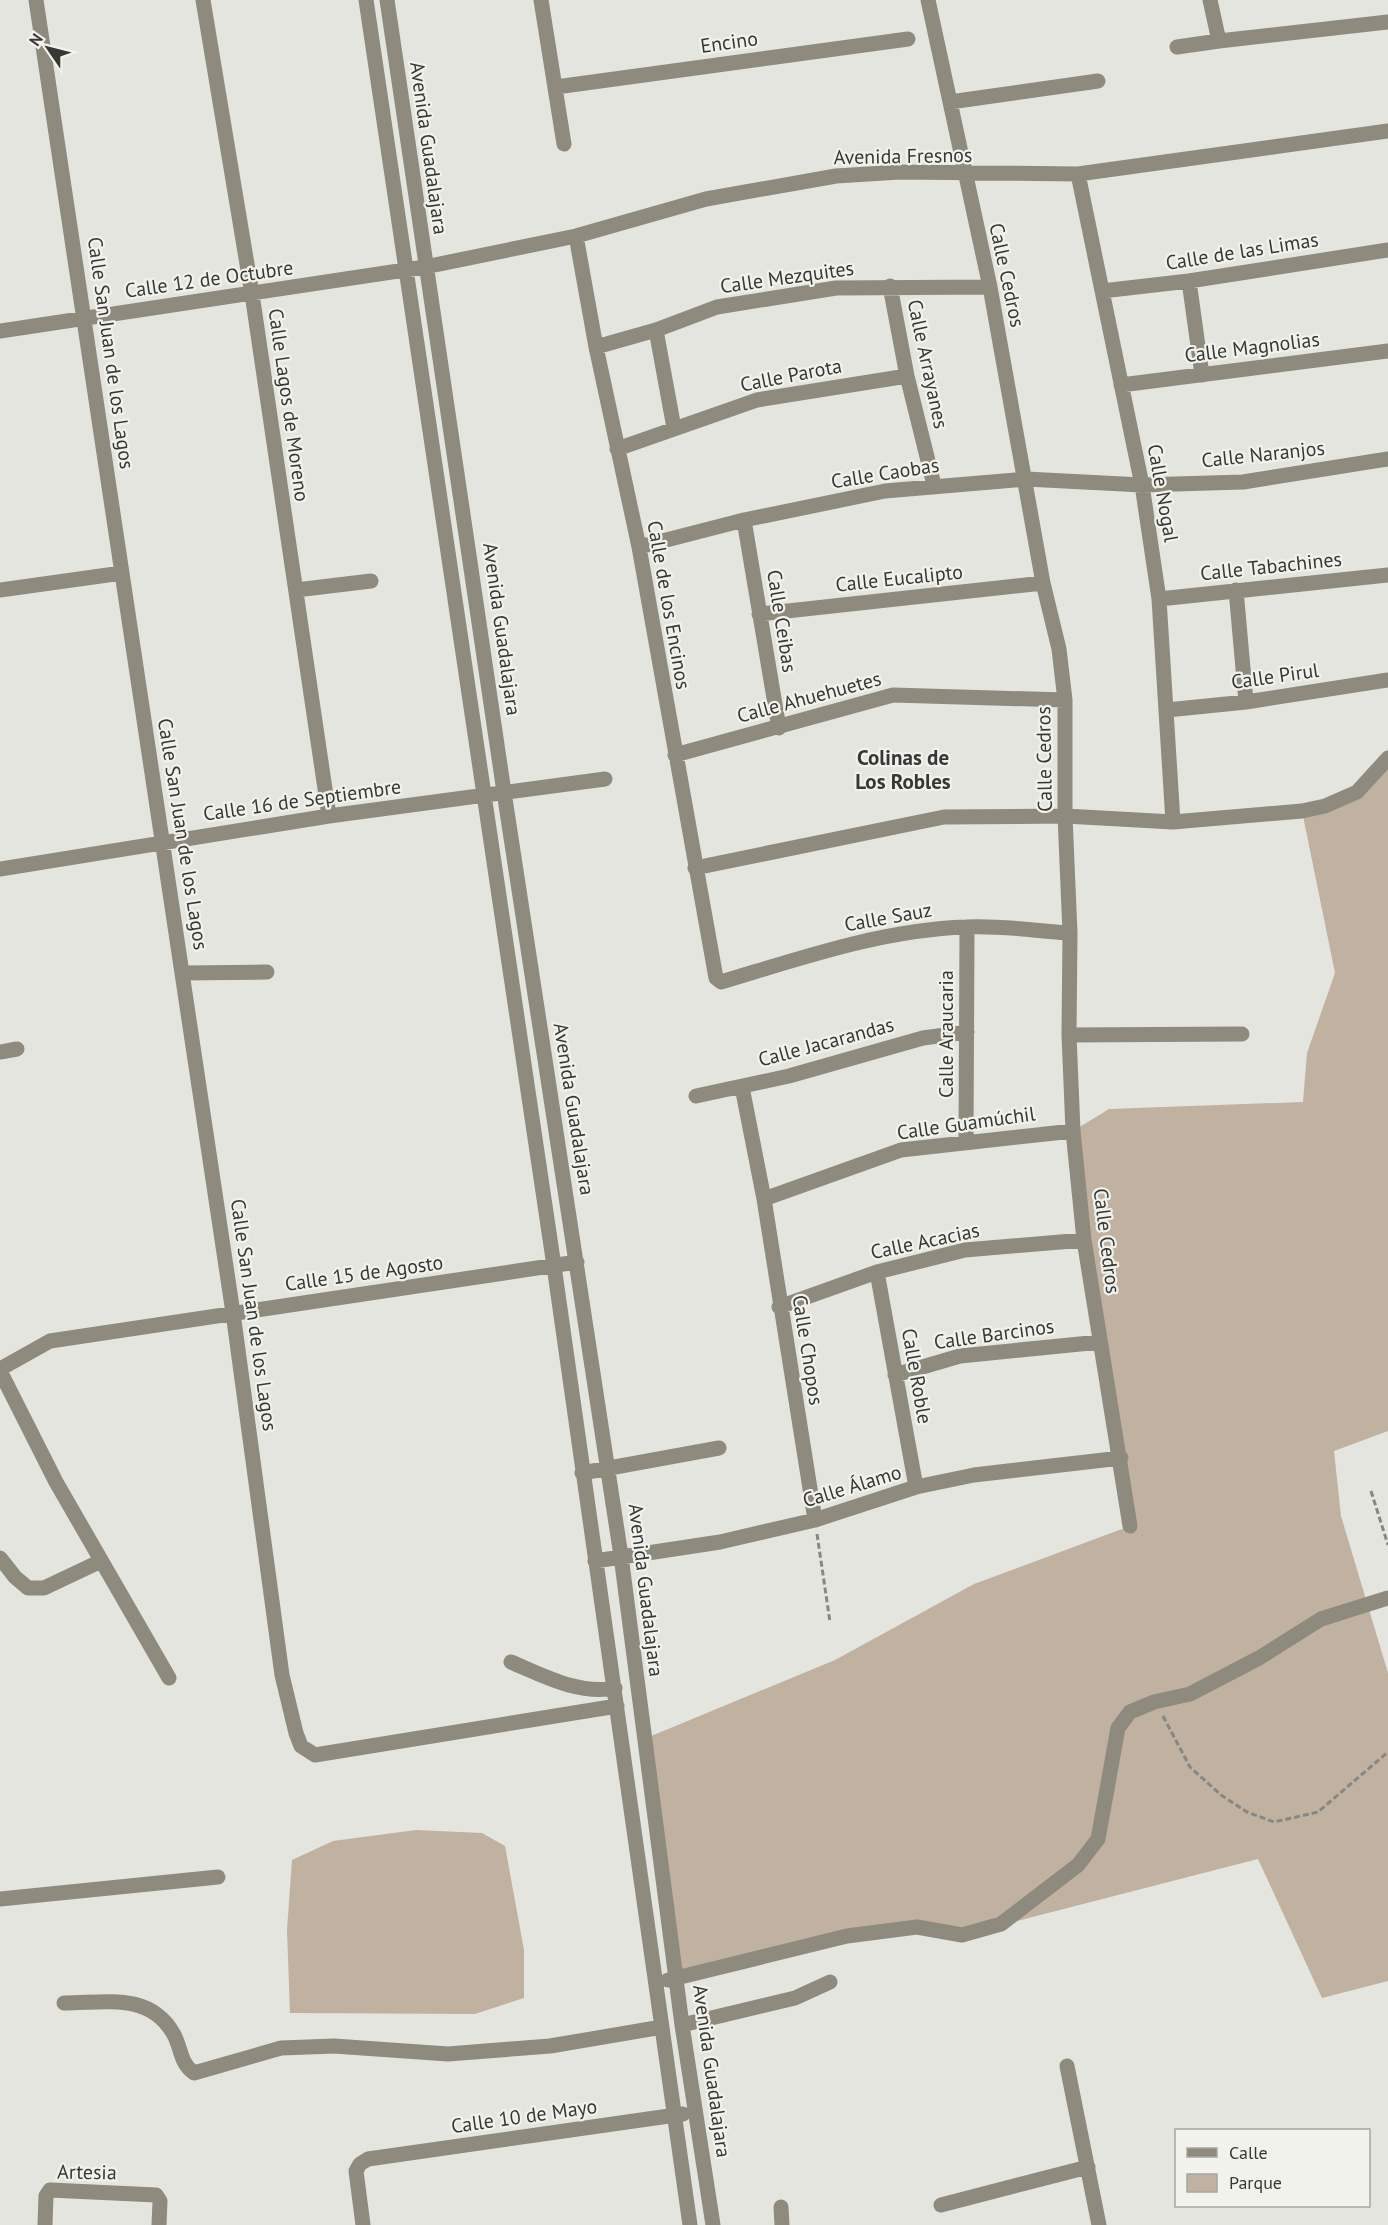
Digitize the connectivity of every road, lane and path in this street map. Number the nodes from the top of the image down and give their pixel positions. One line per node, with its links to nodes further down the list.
1 (36, 0): 28 (street, Calle San Juan de los Lagos)
2 (203, 0): 27 (street, Calle Lagos de Moreno)
3 (366, 0): 22 (street, Avenida Guadalajara)
4 (387, 0): 21 (street, Avenida Guadalajara)
5 (541, 0): 13 (street)
6 (928, 0): 14 (street, Calle Cedros)
7 (1210, 0): 10 (street)
8 (1388, 22): 10 (street)
9 (908, 39): 13 (street, Encino)
10 (1219, 41): 11 (street)
11 (1176, 47)
12 (1098, 81): 14 (street)
13 (556, 87): 16 (street)
14 (950, 102): 18 (street, Calle Cedros)
15 (1388, 131): 17 (street, Avenida Fresnos)
16 (564, 144)
17 (1078, 174): 18 (street, Avenida Fresnos); 26 (street, Calle Nogal)
18 (963, 175): 19 (street, Avenida Fresnos); 25 (street, Calle Cedros)
19 (576, 236): 21 (street, Avenida Fresnos); 31 (street, Calle de los Encinos)
20 (1388, 250): 23 (street, Calle de las Limas)
21 (425, 267): 22 (street, Calle 12 de Octubre); 61 (street, Avenida Guadalajara)
22 (406, 270): 27 (street, Calle 12 de Octubre); 62 (street, Avenida Guadalajara)
23 (1189, 281): 26 (street, Calle de las Limas); 33 (street)
24 (890, 286): 25 (street, Calle Mezquites); 29 (street, Calle Mezquites); 34 (street, Calle Arrayanes)
25 (990, 287): 39 (street, Calle Cedros)
26 (1102, 291): 35 (street, Calle Nogal)
27 (252, 294): 28 (street, Calle 12 de Octubre); 49 (street, Calle Lagos de Moreno)
28 (86, 318): 30 (street, Calle 12 de Octubre); 44 (street, Calle San Juan de los Lagos)
29 (656, 330): 31 (street, Calle Mezquites); 36 (street)
30 (0, 331)
31 (596, 347): 37 (street, Calle de los Encinos)
32 (1388, 351): 33 (street, Calle Magnolias)
33 (1202, 375): 35 (street, Calle Magnolias)
34 (907, 376): 36 (street, Calle Parota); 40 (street, Calle Arrayanes)
35 (1121, 385): 41 (street, Calle Nogal)
36 (674, 428): 37 (street, Calle Parota)
37 (617, 449): 43 (street, Calle de los Encinos)
38 (1388, 459): 41 (street, Calle Naranjos)
39 (1026, 479): 40 (street, Calle Caobas); 41 (street, Calle Caobas); 47 (street, Calle Cedros)
40 (934, 485): 42 (street, Calle Caobas)
41 (1142, 485): 51 (street, Calle Nogal)
42 (744, 520): 43 (street, Calle Caobas); 52 (street, Calle Ceibas)
43 (639, 547): 58 (street, Calle de los Encinos)
44 (122, 573): 48 (street); 66 (street, Calle San Juan de los Lagos)
45 (1388, 575): 50 (street, Calle Tabachines)
46 (371, 580): 49 (street)
47 (1043, 583): 52 (street, Calle Eucalipto); 54 (street, Calle Cedros)
48 (0, 590)
49 (296, 590): 63 (street, Calle Lagos de Moreno)
50 (1236, 590): 51 (street, Calle Tabachines); 55 (street)
51 (1158, 599): 56 (street, Calle Nogal)
52 (759, 614): 57 (street, Calle Ceibas)
53 (1388, 680): 55 (street, Calle Pirul)
54 (1065, 700): 57 (street, Calle Ahuehuetes); 64 (street, Calle Cedros)
55 (1246, 702): 56 (street, Calle Pirul)
56 (1167, 710): 65 (street, Calle Nogal)
57 (779, 728): 58 (street, Calle Ahuehuetes)
58 (675, 755): 67 (street, Calle de los Encinos)
59 (1388, 758): 65 (street)
60 (605, 779): 61 (street, Calle 16 de Septiembre)
61 (504, 792): 62 (street, Calle 16 de Septiembre); 71 (street, Avenida Guadalajara)
62 (484, 795): 63 (street, Calle 16 de Septiembre); 72 (street, Avenida Guadalajara)
63 (329, 816): 66 (street, Calle 16 de Septiembre)
64 (1065, 816): 65 (street); 67 (street); 70 (street, Calle Cedros)
65 (1173, 822)
66 (163, 842): 68 (street, Calle 16 de Septiembre); 74 (street, Calle San Juan de los Lagos)
67 (695, 868): 75 (street, Calle de los Encinos)
68 (0, 869)
69 (967, 927): 70 (street, Calle Sauz); 75 (street, Calle Sauz); 76 (street, Calle Araucaria)
70 (1070, 933): 78 (street, Calle Cedros)
71 (530, 962): 72 (street); 83 (street, Avenida Guadalajara)
72 (507, 964): 84 (street, Avenida Guadalajara)
73 (267, 972): 74 (street)
74 (183, 973): 93 (street, Calle San Juan de los Lagos)
75 (718, 981)
76 (967, 1032): 81 (street, Calle Jacarandas); 86 (street, Calle Araucaria)
77 (1242, 1034): 78 (street)
78 (1069, 1035): 85 (street, Calle Cedros)
79 (17, 1049): 80 (street)
80 (0, 1052)
81 (742, 1087): 82 (street, Calle Jacarandas); 87 (street, Calle Chopos)
82 (696, 1096)
83 (554, 1112): 84 (street); 89 (street, Avenida Guadalajara)
84 (531, 1115): 90 (street, Avenida Guadalajara)
85 (1073, 1131): 86 (street, Calle Guamúchil); 88 (street, Calle Cedros)
86 (966, 1142): 87 (street, Calle Guamúchil)
87 (764, 1198): 92 (street, Calle Chopos)
88 (1084, 1240): 91 (street, Calle Acacias); 94 (street, Calle Cedros)
89 (577, 1262): 90 (street, Calle 15 de Agosto); 97 (street, Avenida Guadalajara)
90 (554, 1266): 93 (street, Calle 15 de Agosto); 98 (street, Avenida Guadalajara)
91 (877, 1272): 92 (street, Calle Acacias); 96 (street, Calle Roble)
92 (779, 1307): 105 (street, Calle Chopos)
93 (233, 1313): 95 (street, Calle 15 de Agosto); 118 (street, Calle San Juan de los Lagos)
94 (1101, 1342): 96 (street, Calle Barcinos); 100 (street, Calle Cedros)
95 (0, 1370): 110 (street)
96 (895, 1375): 103 (street, Calle Roble)
97 (600, 1414): 98 (street); 101 (street, Avenida Guadalajara)
98 (575, 1416): 102 (street, Avenida Guadalajara)
99 (718, 1448): 101 (street)
100 (1121, 1458): 103 (street, Calle Álamo); 106 (street, Calle Cedros)
101 (608, 1469): 102 (street); 108 (street, Avenida Guadalajara)
102 (582, 1473): 111 (street, Avenida Guadalajara)
103 (916, 1488): 105 (street, Calle Álamo)
104 (1371, 1491): 107 (path)
105 (815, 1520): 108 (street, Calle Álamo); 113 (path)
106 (1130, 1526)
107 (1388, 1545)
108 (621, 1556): 111 (street, Calle Álamo); 122 (street, Avenida Guadalajara)
109 (0, 1558): 110 (street)
110 (101, 1561): 115 (street)
111 (596, 1561): 116 (street, Avenida Guadalajara)
112 (1388, 1598): 117 (street)
113 (830, 1622)
114 (511, 1662): 116 (street)
115 (169, 1678)
116 (615, 1688): 118 (street, Avenida Guadalajara)
117 (1154, 1702): 119 (path); 122 (street)
118 (617, 1706): 123 (street, Avenida Guadalajara)
119 (1388, 1752)
120 (218, 1877): 121 (street)
121 (0, 1899)
122 (677, 1978): 123 (street); 126 (street, Avenida Guadalajara)
123 (656, 1982): 127 (street, Avenida Guadalajara)
124 (830, 1982): 126 (street)
125 (64, 2003): 127 (street)
126 (682, 2025): 129 (street, Avenida Guadalajara)
127 (662, 2026): 130 (street, Avenida Guadalajara)
128 (1067, 2066): 131 (street)
129 (694, 2112): 130 (street, Calle 10 de Mayo); 138 (street, Avenida Guadalajara)
130 (674, 2115): 136 (street, Calle 10 de Mayo); 137 (street, Avenida Guadalajara)
131 (1088, 2167): 132 (street); 140 (street)
132 (941, 2205)
133 (782, 2207): 139 (street)
134 (45, 2225): 135 (street, Artesia)
135 (159, 2225)
136 (363, 2225)
137 (690, 2225)
138 (713, 2225)
139 (782, 2225)
140 (1099, 2225)

